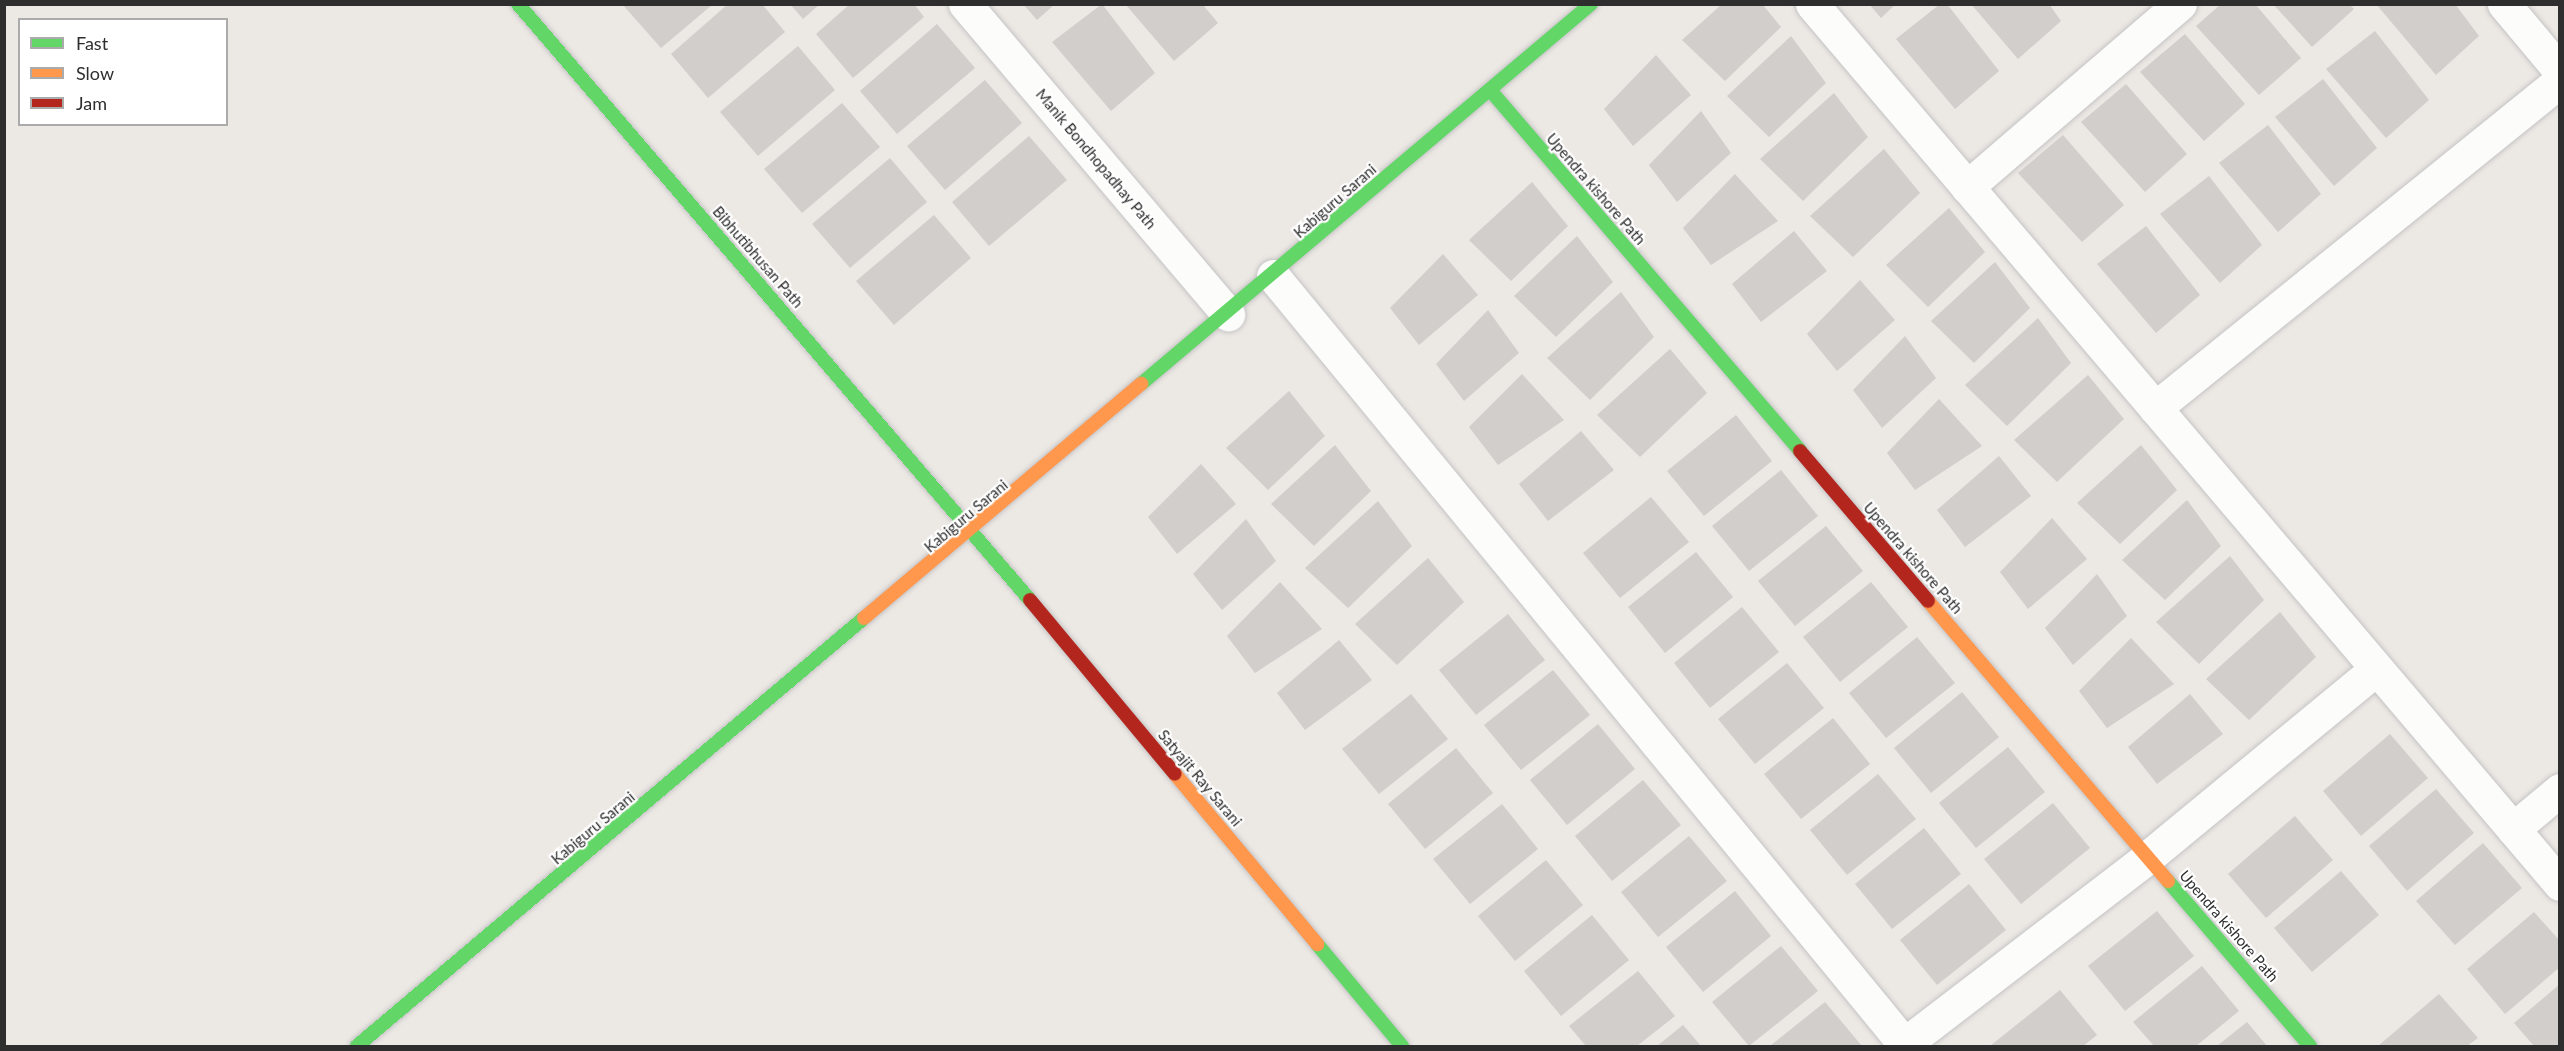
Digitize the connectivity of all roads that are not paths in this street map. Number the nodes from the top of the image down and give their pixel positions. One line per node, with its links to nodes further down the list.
1 (518, 4): 14 (street, Bibhutibhusan Path)
2 (965, 4): 12 (street, Manik Bondhopadhay Path)
3 (1591, 4): 9 (street, Kabiguru Sarani)
4 (1812, 4): 10 (street)
5 (2180, 4): 10 (street)
6 (2504, 4): 7 (street)
7 (2559, 71)
8 (2559, 81): 13 (street)
9 (1490, 90): 11 (street, Kabiguru Sarani); 18 (street, Upendra kishore Path)
10 (1967, 187): 13 (street)
11 (1273, 276): 12 (street, Kabiguru Sarani); 20 (street)
12 (1228, 314): 14 (street, Kabiguru Sarani)
13 (2155, 408): 15 (street)
14 (973, 532): 21 (street, Kabiguru Sarani); 22 (street, Satyajit Ray Sarani)
15 (2376, 669): 17 (street); 18 (street)
16 (2559, 790): 17 (street)
17 (2513, 829): 19 (street)
18 (2148, 857): 20 (street); 23 (street, Upendra kishore Path)
19 (2559, 884)
20 (1904, 1046)
21 (357, 1047)
22 (1402, 1047)
23 (2310, 1047)

